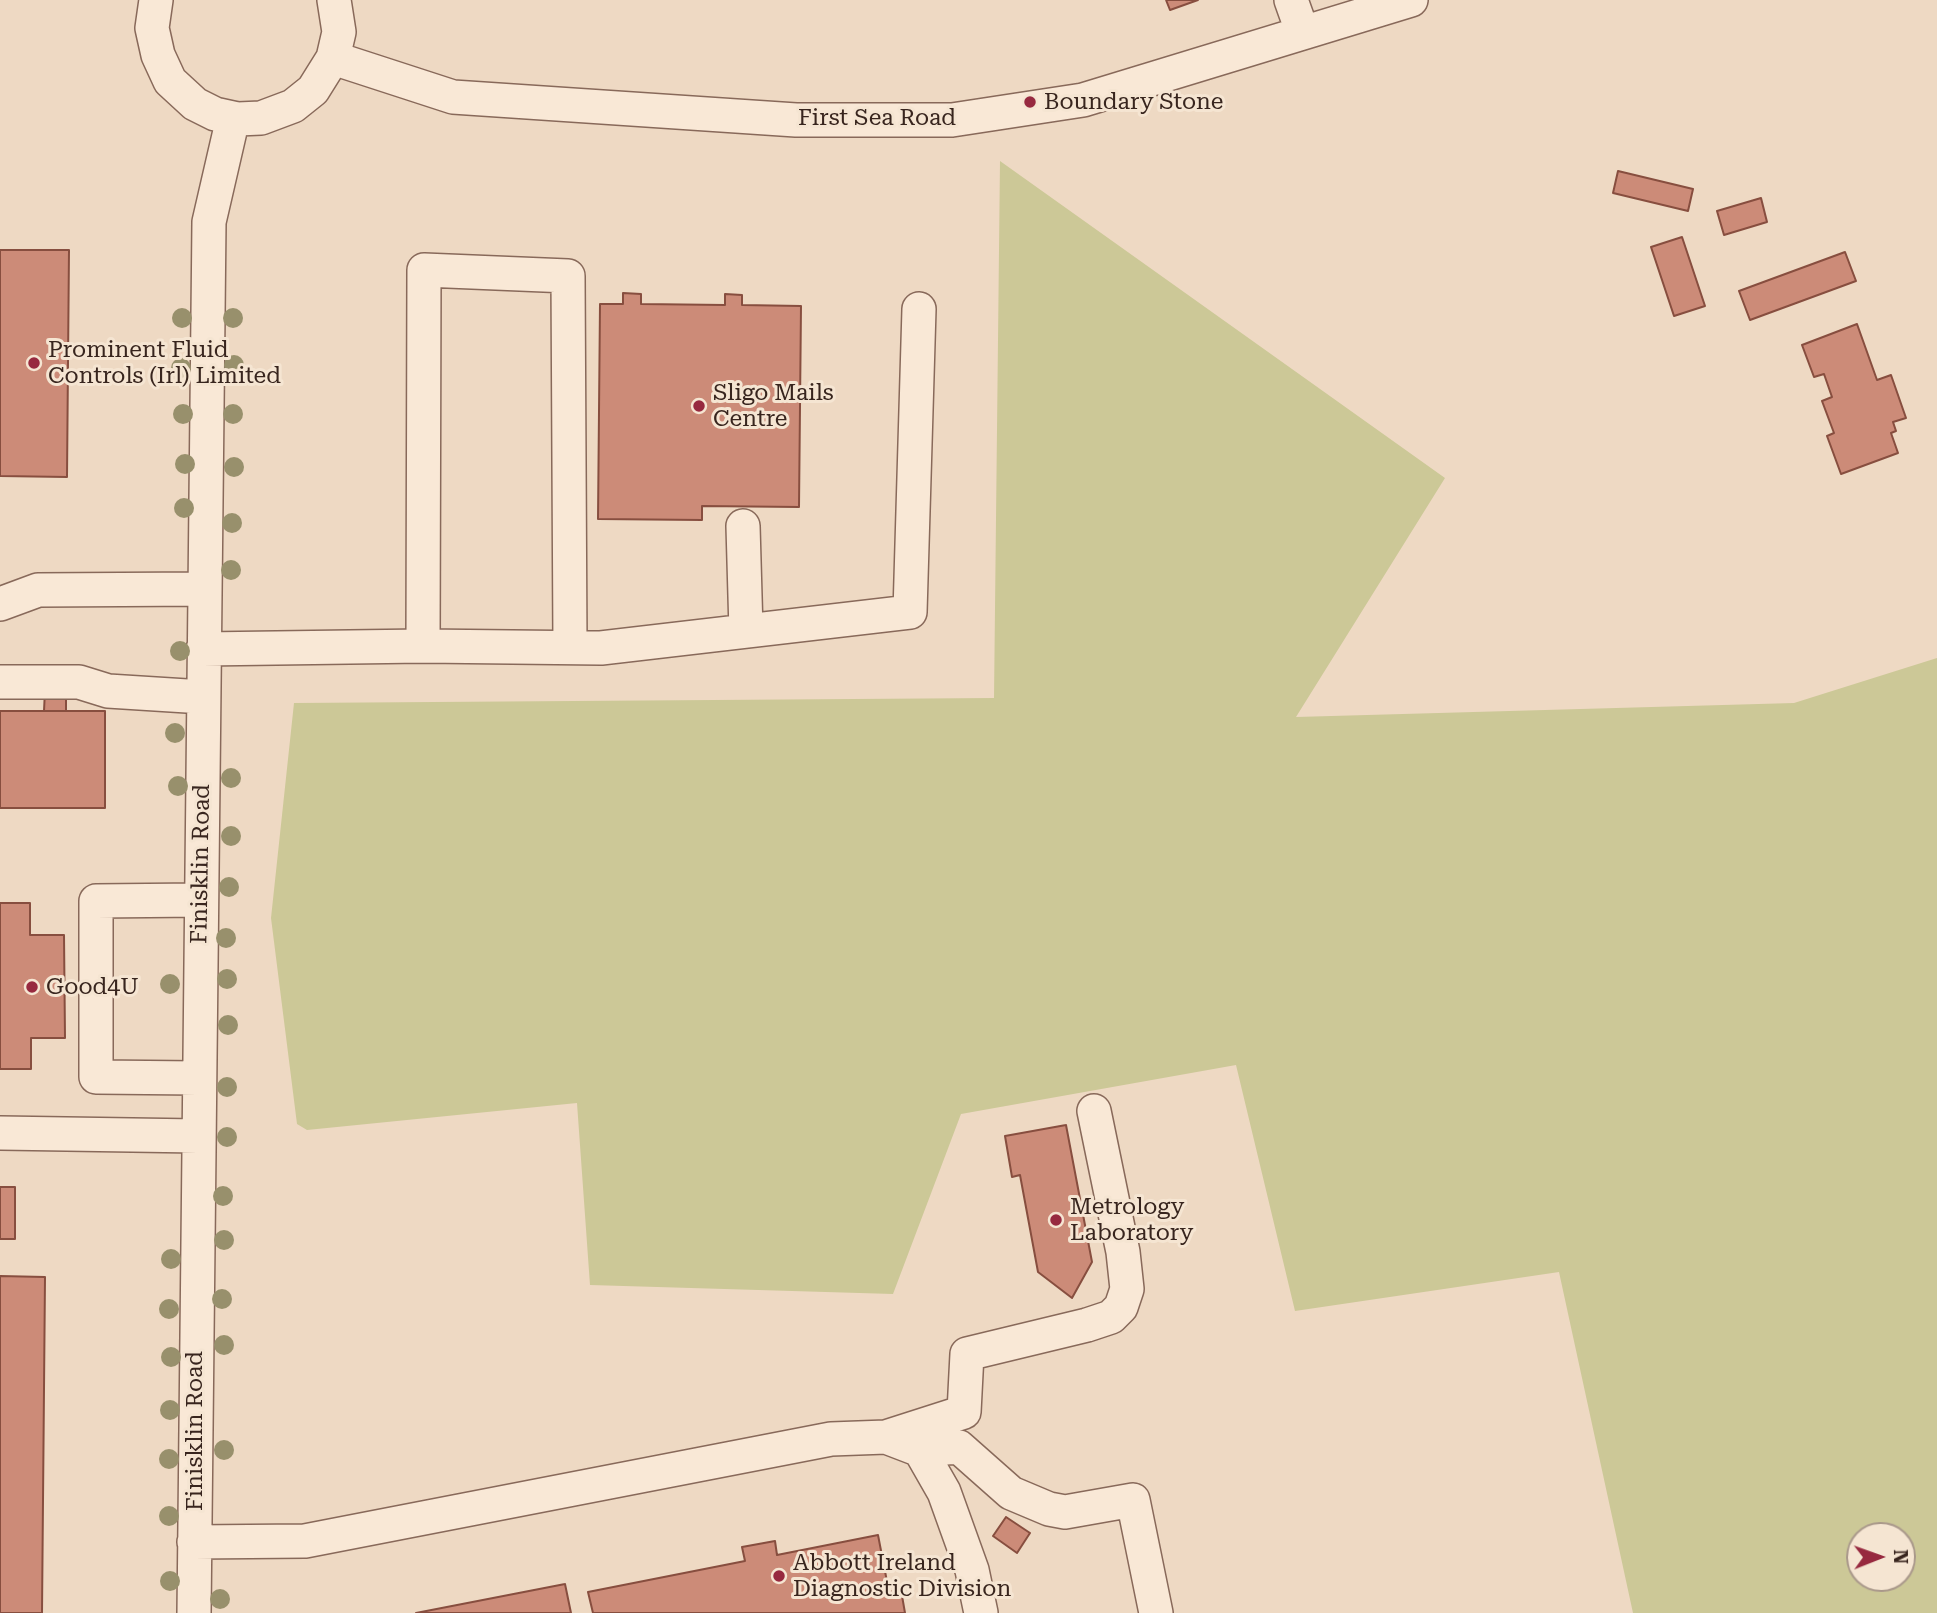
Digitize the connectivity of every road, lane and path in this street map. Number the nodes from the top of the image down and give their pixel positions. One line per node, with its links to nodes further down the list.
1 (334, 0): 6 (street)
2 (1291, 0): 5 (street)
3 (1411, 0): 5 (street, First Sea Road)
4 (153, 1): 7 (street)
5 (1302, 31): 6 (street, First Sea Road)
6 (334, 58): 7 (street)
7 (233, 118): 10 (street, Finisklin Road)
8 (919, 309): 12 (street)
9 (743, 526): 12 (street)
10 (205, 589): 11 (street); 15 (street, Finisklin Road)
11 (0, 604)
12 (746, 631): 14 (street)
13 (423, 646): 14 (street); 14 (street); 15 (street)
14 (570, 647)
15 (203, 649): 17 (street, Finisklin Road)
16 (0, 682): 17 (street)
17 (204, 697): 18 (street, Finisklin Road)
18 (200, 900): 19 (street, Finisklin Road); 19 (street)
19 (198, 1078): 22 (street, Finisklin Road)
20 (1094, 1111): 23 (street)
21 (0, 1133): 22 (street)
22 (198, 1136): 25 (street, Finisklin Road)
23 (886, 1437): 24 (street); 25 (street)
24 (920, 1450): 27 (street); 28 (street)
25 (194, 1542): 26 (street, Finisklin Road)
26 (194, 1613)
27 (981, 1613)
28 (1156, 1613)

